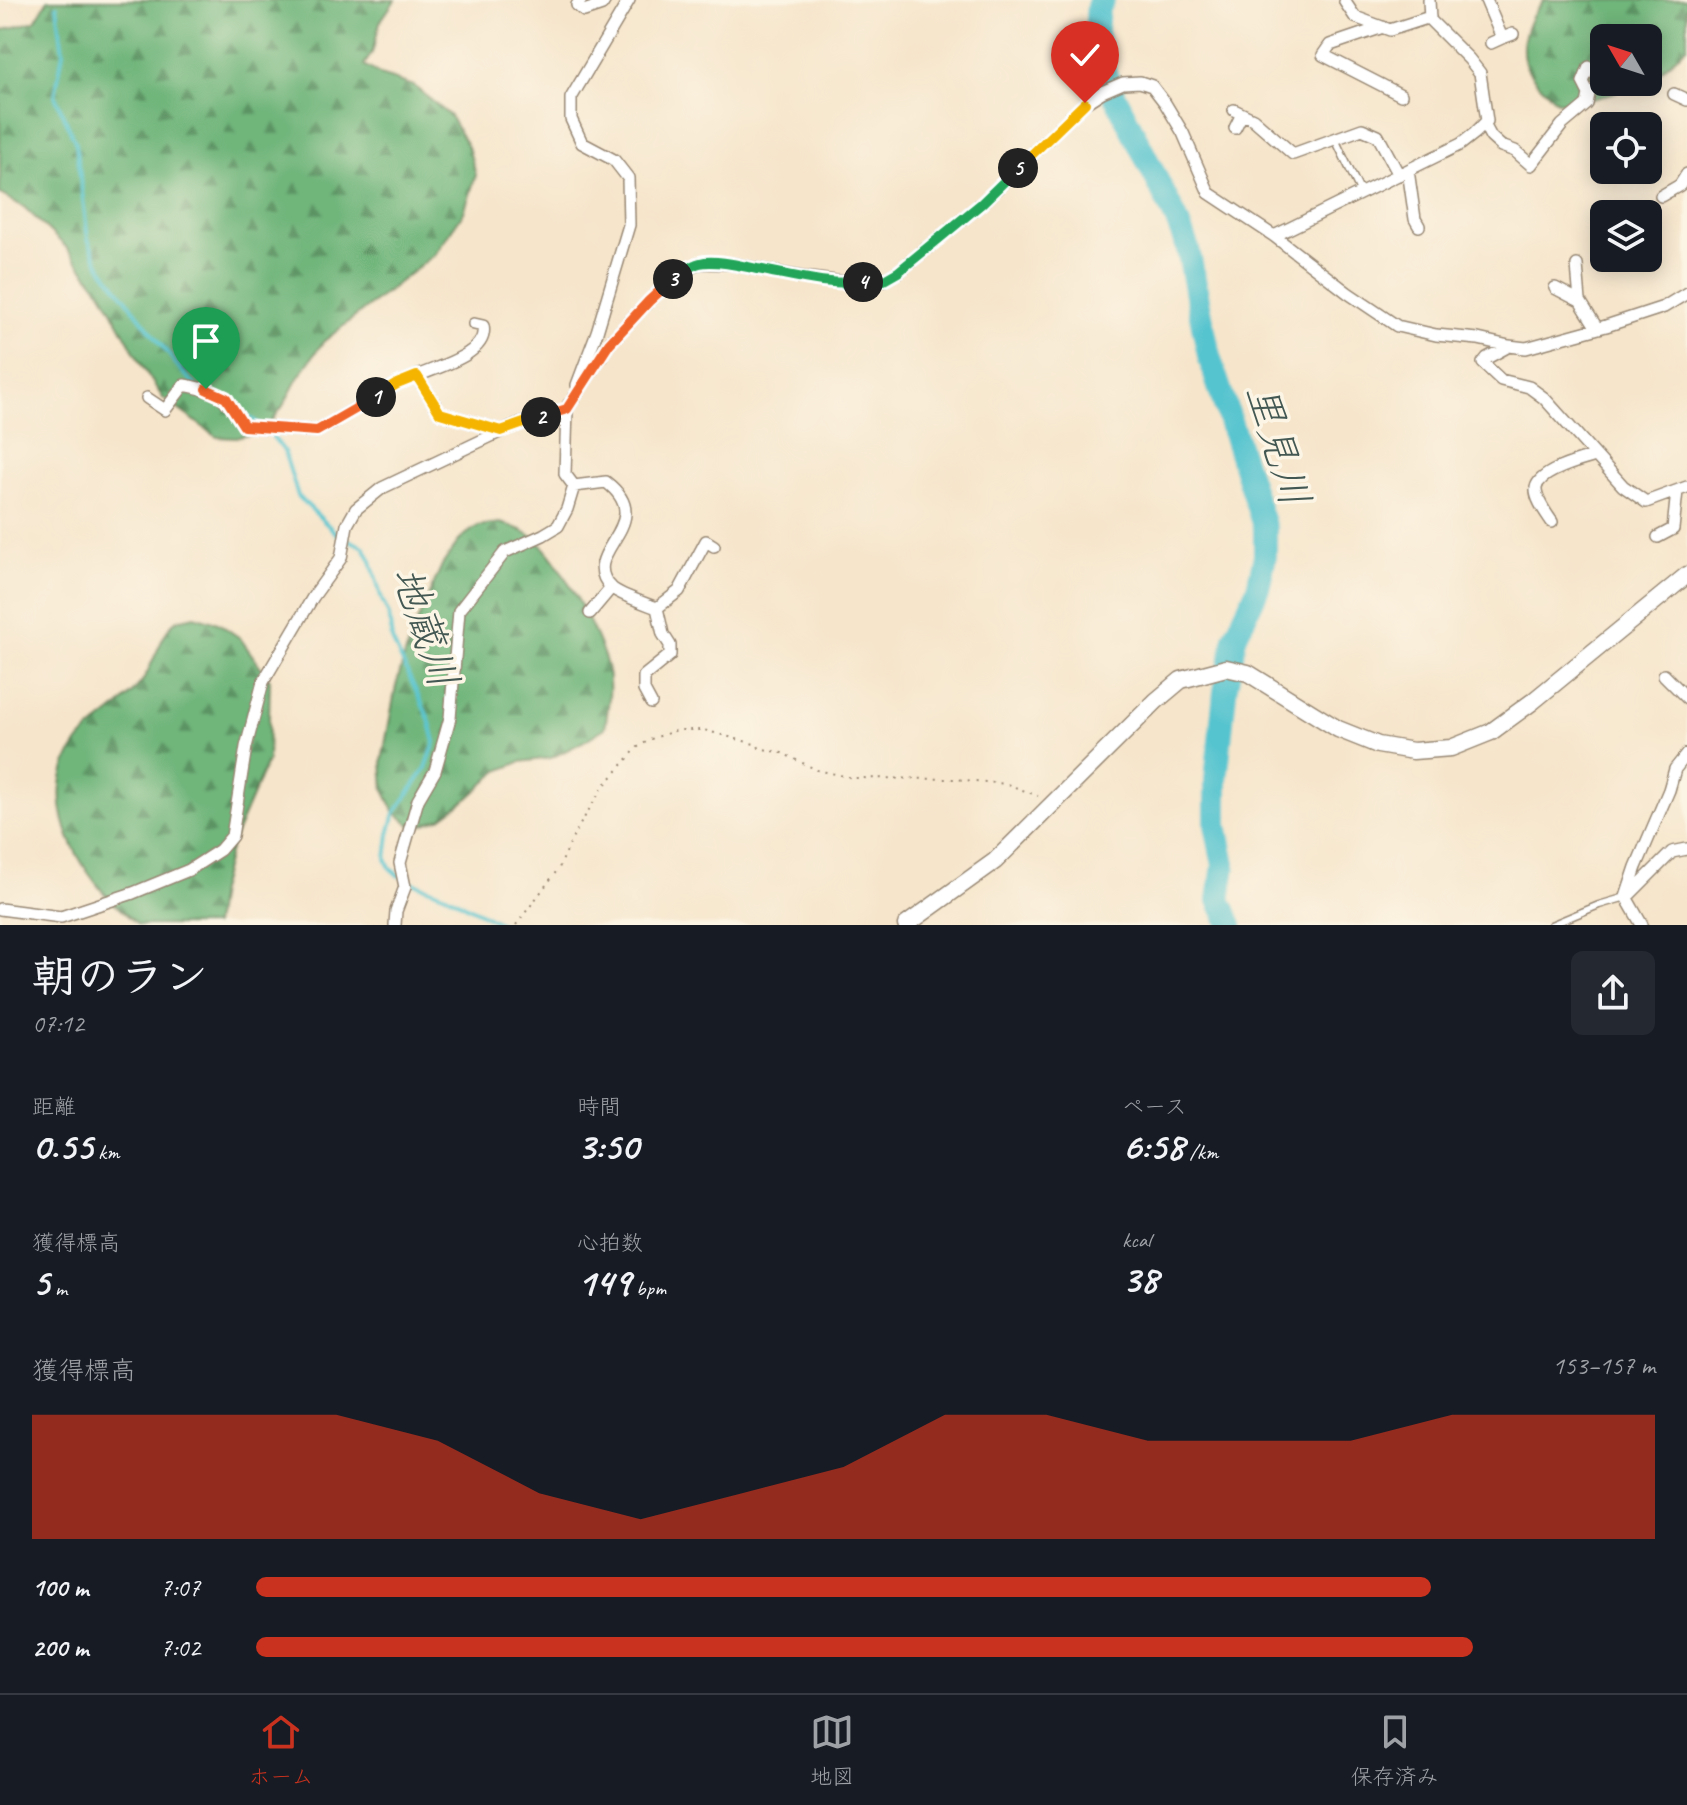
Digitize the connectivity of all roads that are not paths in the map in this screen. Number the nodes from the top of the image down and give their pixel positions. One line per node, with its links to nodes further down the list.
1 (581, 0): 2 (street)
2 (605, 0)
3 (629, 0): 32 (street)
4 (1429, 0): 7 (street)
5 (1486, 0): 9 (street)
6 (1345, 2): 8 (street)
7 (1430, 17): 8 (street); 14 (street)
8 (1383, 27): 12 (street)
9 (1502, 38)
10 (1583, 72): 14 (street)
11 (1674, 94): 13 (street)
12 (1401, 95)
13 (1687, 100)
14 (1484, 124): 17 (street)
15 (1235, 128): 16 (street)
16 (1335, 139): 17 (street); 19 (lane)
17 (1404, 172): 19 (street); 21 (street)
18 (1685, 181): 20 (street)
19 (1361, 193): 22 (street)
20 (1661, 196)
21 (1419, 226)
22 (1274, 236): 29 (street); 32 (street)
23 (1577, 265): 26 (street)
24 (1555, 288): 26 (street)
25 (1687, 293): 28 (street)
26 (1580, 301): 28 (street)
27 (474, 324): 30 (street)
28 (1597, 328): 29 (street)
29 (1509, 346): 34 (street)
30 (417, 376): 31 (street); 33 (street)
31 (147, 398)
32 (567, 409): 33 (street); 35 (street)
33 (501, 431): 51 (street)
34 (1596, 456): 36 (street); 37 (street)
35 (574, 486): 41 (street); 52 (street)
36 (1682, 489): 38 (street)
37 (1552, 522)
38 (1658, 537)
39 (714, 546): 42 (street)
40 (1687, 575): 53 (street)
41 (611, 588): 42 (street); 43 (street)
42 (657, 608): 46 (street)
43 (590, 613)
44 (1664, 675): 45 (street)
45 (1687, 698)
46 (651, 703)
47 (1687, 754): 49 (street)
48 (1687, 849): 49 (street)
49 (1626, 897): 54 (lane); 55 (street)
50 (0, 909): 51 (street)
51 (64, 921)
52 (395, 925)
53 (906, 925)
54 (1551, 925)
55 (1642, 925)

